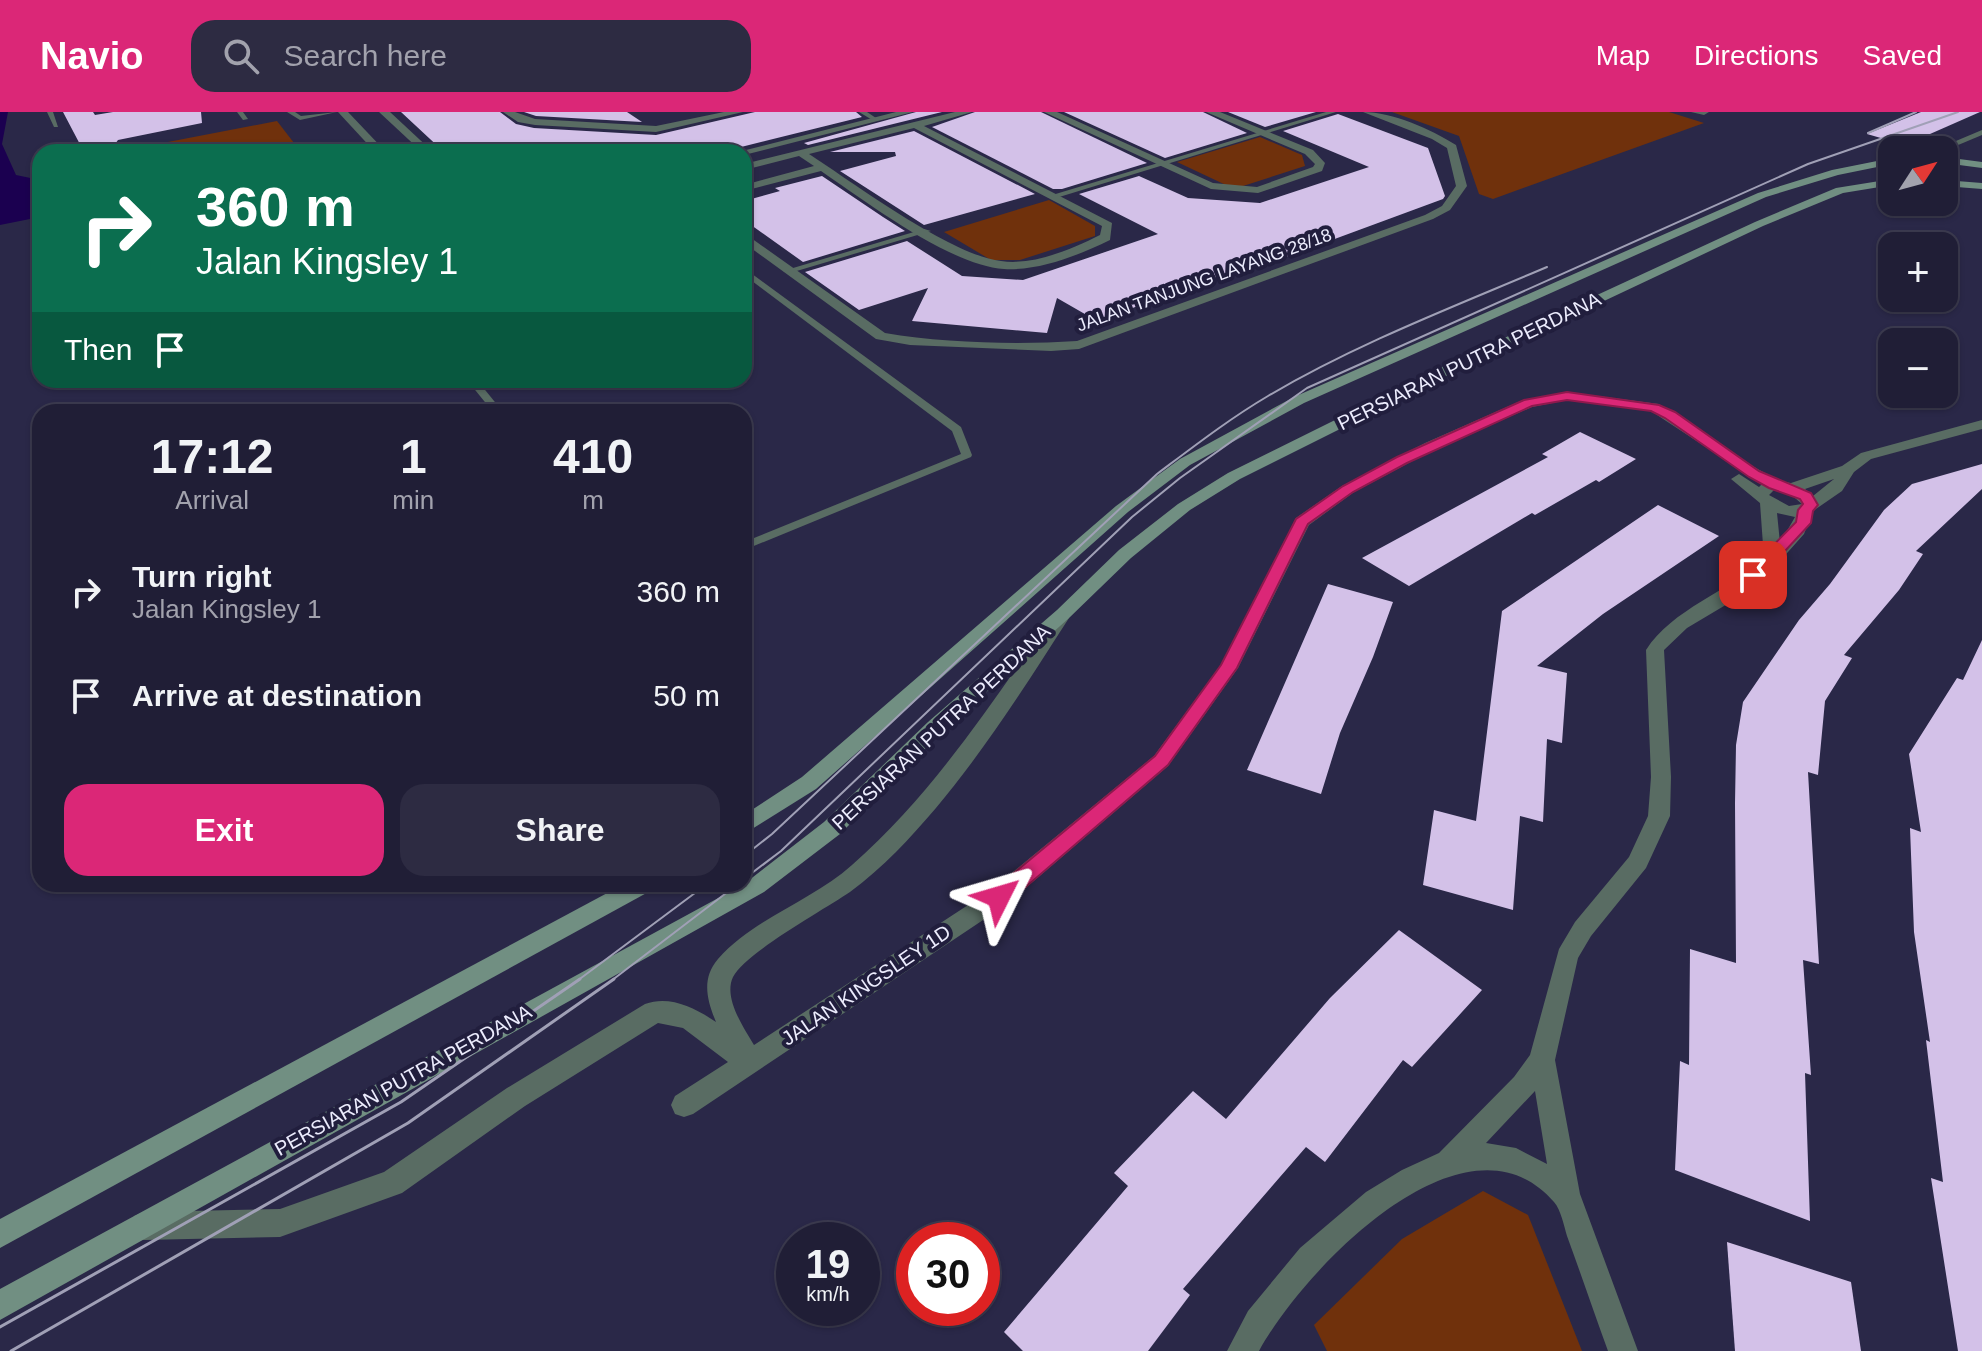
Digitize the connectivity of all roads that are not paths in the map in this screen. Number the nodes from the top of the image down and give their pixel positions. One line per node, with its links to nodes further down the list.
1 (50, 112): 19 (lane)
2 (290, 112): 3 (lane)
3 (334, 112)
4 (343, 112): 23 (street)
5 (384, 112): 24 (street)
6 (508, 112): 7 (street)
7 (738, 112)
8 (862, 112): 17 (lane)
9 (908, 112): 17 (street)
10 (967, 112): 18 (street)
11 (1049, 112): 28 (street)
12 (1211, 112): 21 (street)
13 (1333, 112): 21 (lane)
14 (1368, 112): 42 (street, JALAN TANJUNG LAYANG 28/18)
15 (1696, 112): 16 (street)
16 (1704, 112)
17 (876, 120): 25 (street)
18 (915, 125): 26 (street); 39 (street)
19 (56, 126)
20 (1982, 132): 22 (lane)
21 (1263, 133): 28 (lane); 28 (street)
22 (1958, 142)
23 (373, 144)
24 (419, 144)
25 (752, 150)
26 (801, 153): 30 (street); 33 (street)
27 (1958, 162): 32 (main road)
28 (1162, 164): 39 (lane)
29 (1878, 164): 54 (main road, PERSIARAN PUTRA PERDANA)
30 (752, 165)
31 (1958, 165): 34 (main road)
32 (1982, 165)
33 (823, 167): 37 (street); 40 (street)
34 (1982, 176)
35 (1878, 184): 53 (main road, PERSIARAN PUTRA PERDANA)
36 (1958, 184): 38 (main road)
37 (752, 186)
38 (1982, 186)
39 (1053, 196): 40 (street)
40 (927, 231): 42 (lane)
41 (752, 243): 42 (street, JALAN TANJUNG LAYANG 28/18)
42 (787, 271)
43 (752, 277): 51 (lane)
44 (478, 388): 45 (lane)
45 (492, 404)
46 (1982, 424): 47 (street)
47 (1848, 469): 48 (street); 50 (street)
48 (1792, 488): 49 (street); 50 (street)
49 (1768, 494): 50 (street); 52 (street); 59 (street, JALAN KINGSLEY 1D)
50 (1808, 507): 52 (street)
51 (752, 543)
52 (1773, 559): 58 (street)
53 (1063, 614): 55 (main road, PERSIARAN PUTRA PERDANA); 59 (street)
54 (752, 821)
55 (752, 888)
56 (629, 892): 64 (main road)
57 (745, 892): 63 (main road, PERSIARAN PUTRA PERDANA)
58 (1542, 1060): 61 (street); 62 (street)
59 (749, 1063): 60 (street, JALAN KINGSLEY 1D); 63 (street)
60 (684, 1105)
61 (1449, 1162): 62 (street); 66 (street)
62 (1566, 1194): 67 (street)
63 (142, 1226): 65 (main road, PERSIARAN PUTRA PERDANA)
64 (0, 1234)
65 (0, 1305)
66 (1242, 1351)
67 (1623, 1351)

